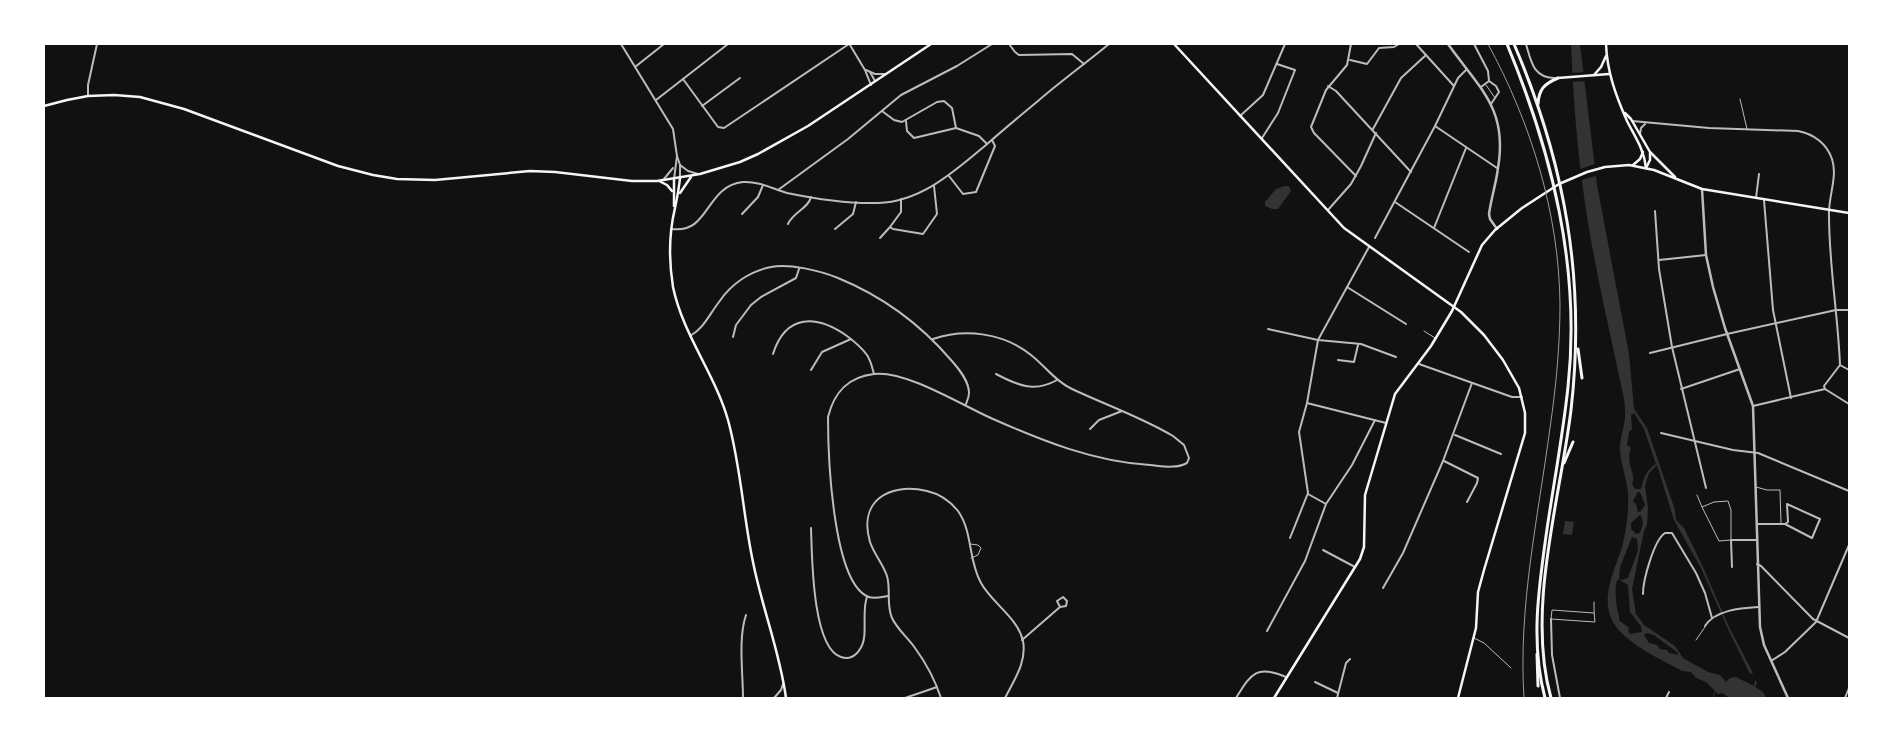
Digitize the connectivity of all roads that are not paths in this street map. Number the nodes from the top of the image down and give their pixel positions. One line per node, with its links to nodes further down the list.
1 (97, 44): 46 (street)
2 (621, 44): 28 (street)
3 (664, 44): 28 (street)
4 (722, 44): 22 (street)
5 (728, 44): 22 (street)
6 (849, 44): 29 (street); 52 (street)
7 (932, 44): 32 (main road)
8 (992, 44): 54 (street)
9 (1009, 44): 26 (street)
10 (1109, 44): 26 (street)
11 (1174, 44): 56 (main road)
12 (1285, 44): 27 (street)
13 (1351, 44): 25 (street)
14 (1399, 44): 25 (street)
15 (1416, 44): 23 (street)
16 (1448, 44): 30 (street)
17 (1474, 44): 40 (street)
18 (1507, 44): 212 (highway)
19 (1514, 44): 53 (highway)
20 (1526, 44): 38 (street)
21 (1606, 44): 24 (main road)
22 (724, 47): 37 (street)
23 (1426, 55): 44 (street); 62 (street)
24 (1606, 55): 33 (main road); 34 (main road)
25 (1350, 60): 43 (street)
26 (1084, 64): 67 (street)
27 (1277, 64): 56 (street); 66 (street)
28 (635, 67): 49 (street)
29 (865, 70): 31 (street); 41 (street)
30 (1466, 70): 44 (street); 45 (street)
31 (870, 72): 32 (street); 39 (street)
32 (887, 74): 39 (main road)
33 (1609, 74): 34 (main road); 55 (main road)
34 (1592, 76): 36 (main road)
35 (740, 78): 52 (street)
36 (1558, 78): 38 (highway)
37 (683, 79): 49 (street); 52 (street)
38 (1550, 80): 53 (highway)
39 (875, 81): 41 (main road)
40 (1490, 82): 42 (street); 47 (street)
41 (870, 84): 79 (main road)
42 (1485, 84): 45 (street); 47 (lane)
43 (1328, 86): 62 (street); 83 (street)
44 (1454, 86): 60 (street)
45 (1480, 87): 50 (street)
46 (88, 96): 51 (main road); 86 (main road)
47 (1496, 99): 50 (street)
48 (1740, 99): 63 (lane)
49 (656, 100): 72 (street)
50 (1491, 104): 76 (street)
51 (44, 106)
52 (702, 106)
53 (1538, 107): 131 (highway)
54 (882, 111): 57 (street); 92 (street)
55 (1624, 112): 58 (main road); 70 (main road)
56 (1240, 116): 66 (main road)
57 (906, 121): 61 (street); 61 (street)
58 (1632, 121): 59 (street); 65 (main road)
59 (1645, 124): 63 (street); 65 (street)
60 (1435, 126): 69 (street); 78 (street)
61 (956, 128): 68 (street)
62 (1372, 130): 64 (street)
63 (1747, 130): 104 (street)
64 (1376, 133): 78 (street); 83 (street)
65 (1640, 134): 71 (main road)
66 (1262, 138): 102 (main road)
67 (992, 140): 68 (street); 82 (street)
68 (987, 144): 82 (street)
69 (1466, 148): 76 (street); 109 (street)
70 (1643, 151): 74 (main road); 77 (main road)
71 (1650, 152): 77 (main road); 88 (main road)
72 (676, 156): 73 (street); 75 (street)
73 (680, 165): 79 (street); 84 (street)
74 (1631, 165): 77 (main road); 112 (main road)
75 (674, 166): 85 (street); 87 (street)
76 (1498, 168): 112 (street)
77 (1646, 168): 88 (main road)
78 (1411, 172): 100 (street)
79 (700, 174): 81 (main road)
80 (1759, 174): 96 (street)
81 (692, 176): 84 (main road); 94 (main road)
82 (949, 176): 90 (street)
83 (1356, 176): 102 (street)
84 (680, 178): 85 (main road); 94 (main road)
85 (674, 179): 87 (main road); 93 (main road)
86 (657, 180): 87 (main road); 93 (main road)
87 (663, 180)
88 (1678, 180): 91 (main road)
89 (763, 185): 92 (street); 106 (street); 110 (street)
90 (934, 186): 97 (street); 108 (street)
91 (1702, 189): 96 (main road); 117 (street)
92 (778, 190): 95 (street)
93 (674, 192): 101 (main road)
94 (678, 196): 101 (main road)
95 (811, 197): 99 (street); 107 (street)
96 (1756, 198): 98 (main road)
97 (901, 199): 99 (street); 108 (street)
98 (1764, 199): 104 (main road); 125 (street)
99 (856, 202): 111 (street)
100 (1395, 202): 109 (street); 114 (street)
101 (675, 207): 110 (main road)
102 (1328, 210): 115 (main road)
103 (1655, 210): 118 (street)
104 (1829, 210): 105 (main road); 122 (street)
105 (1849, 213)
106 (742, 214)
107 (788, 224)
108 (890, 227): 113 (street)
109 (1434, 228): 116 (street)
110 (672, 229): 129 (main road)
111 (835, 229)
112 (1497, 229): 121 (main road)
113 (880, 238)
114 (1375, 238)
115 (1369, 247): 120 (street); 121 (main road)
116 (1468, 252)
117 (1706, 255): 118 (street); 128 (street)
118 (1658, 260): 137 (street)
119 (799, 269): 129 (street); 130 (street); 133 (street)
120 (1347, 287): 124 (street); 135 (street)
121 (1454, 307): 134 (main road); 154 (main road)
122 (1836, 310): 123 (street); 125 (street); 143 (street)
123 (1849, 310)
124 (1406, 324)
125 (1775, 324): 128 (street); 155 (street)
126 (1268, 329): 135 (street)
127 (1424, 331): 134 (lane)
128 (1727, 334): 137 (street); 144 (street)
129 (690, 336): 217 (main road)
130 (733, 337)
131 (1576, 338): 149 (highway); 171 (highway)
132 (851, 339): 139 (street); 145 (street); 147 (street)
133 (933, 339): 150 (street); 157 (street)
134 (1436, 339): 142 (main road)
135 (1318, 340): 136 (street); 156 (street)
136 (1358, 345): 140 (street); 141 (street)
137 (1672, 347): 138 (street); 152 (street)
138 (1650, 353)
139 (773, 354)
140 (1396, 356)
141 (1338, 360)
142 (1419, 364): 151 (street); 162 (main road)
143 (1840, 365): 146 (street); 153 (street)
144 (1740, 369): 152 (street); 159 (street)
145 (811, 370)
146 (1849, 370)
147 (874, 374): 157 (street); 196 (street)
148 (996, 374): 150 (street)
149 (1582, 378)
150 (1058, 380): 160 (street)
151 (1472, 383): 154 (street); 164 (street)
152 (1681, 389): 166 (street)
153 (1825, 389): 155 (street); 158 (street)
154 (1522, 397): 208 (main road)
155 (1791, 398): 159 (street)
156 (1307, 403): 161 (street); 175 (street)
157 (966, 404): 160 (street)
158 (1849, 404)
159 (1753, 406): 168 (street)
160 (1122, 411): 163 (street)
161 (1375, 420): 162 (street); 178 (street)
162 (1386, 423): 192 (main road)
163 (1090, 429)
164 (1454, 434): 169 (street); 170 (street)
165 (1661, 434): 166 (street)
166 (1694, 441): 168 (street); 173 (street)
167 (1573, 442): 171 (highway)
168 (1754, 452): 172 (street); 174 (street)
169 (1501, 454)
170 (1443, 461): 177 (street); 194 (street)
171 (1562, 468): 235 (highway)
172 (1755, 487): 180 (street); 181 (lane)
173 (1706, 488)
174 (1849, 491)
175 (1308, 494): 178 (street); 184 (street)
176 (1696, 495): 179 (lane)
177 (1467, 502)
178 (1326, 504): 207 (street)
179 (1702, 507): 185 (lane); 185 (lane)
180 (1757, 524): 181 (street); 186 (street)
181 (1781, 524): 182 (street)
182 (1785, 524): 182 (street)
183 (811, 528): 196 (street)
184 (1290, 538)
185 (1731, 540): 186 (street); 193 (street)
186 (1757, 540): 191 (street)
187 (969, 544): 190 (street); 190 (lane); 197 (street)
188 (1849, 545): 205 (street)
189 (1323, 550): 192 (street)
190 (971, 558): 210 (street)
191 (1758, 564): 200 (street); 205 (street)
192 (1355, 567): 216 (main road)
193 (1732, 567)
194 (1383, 588)
195 (1644, 594): 203 (street)
196 (867, 596): 197 (street)
197 (888, 596): 220 (street)
198 (1594, 602): 201 (lane)
199 (1060, 607): 199 (street); 210 (street)
200 (1758, 607): 203 (street); 214 (street)
201 (1594, 613): 204 (lane); 204 (lane)
202 (746, 615): 226 (street)
203 (1712, 618): 206 (street)
204 (1552, 619): 236 (street)
205 (1816, 622): 209 (street); 214 (street)
206 (1705, 626): 211 (lane)
207 (1267, 630)
208 (1473, 638): 215 (lane); 233 (main road)
209 (1849, 638)
210 (1022, 640): 229 (street)
211 (1696, 640)
212 (1538, 649): 219 (highway); 234 (highway)
213 (1350, 659): 223 (street)
214 (1771, 661): 238 (street)
215 (1511, 668)
216 (1286, 677): 230 (street); 231 (main road)
217 (784, 682): 224 (street); 225 (main road)
218 (1316, 682): 223 (street)
219 (1538, 686)
220 (937, 687): 227 (street); 228 (street)
221 (1849, 688): 239 (street)
222 (1669, 692): 237 (street)
223 (1338, 694): 232 (street)
224 (775, 697): 225 (street)
225 (785, 697)
226 (743, 698)
227 (905, 698)
228 (941, 698)
229 (1005, 698)
230 (1236, 698)
231 (1274, 698)
232 (1337, 698)
233 (1458, 698)
234 (1546, 698)
235 (1552, 698)
236 (1560, 698)
237 (1666, 698)
238 (1788, 698)
239 (1844, 698)

